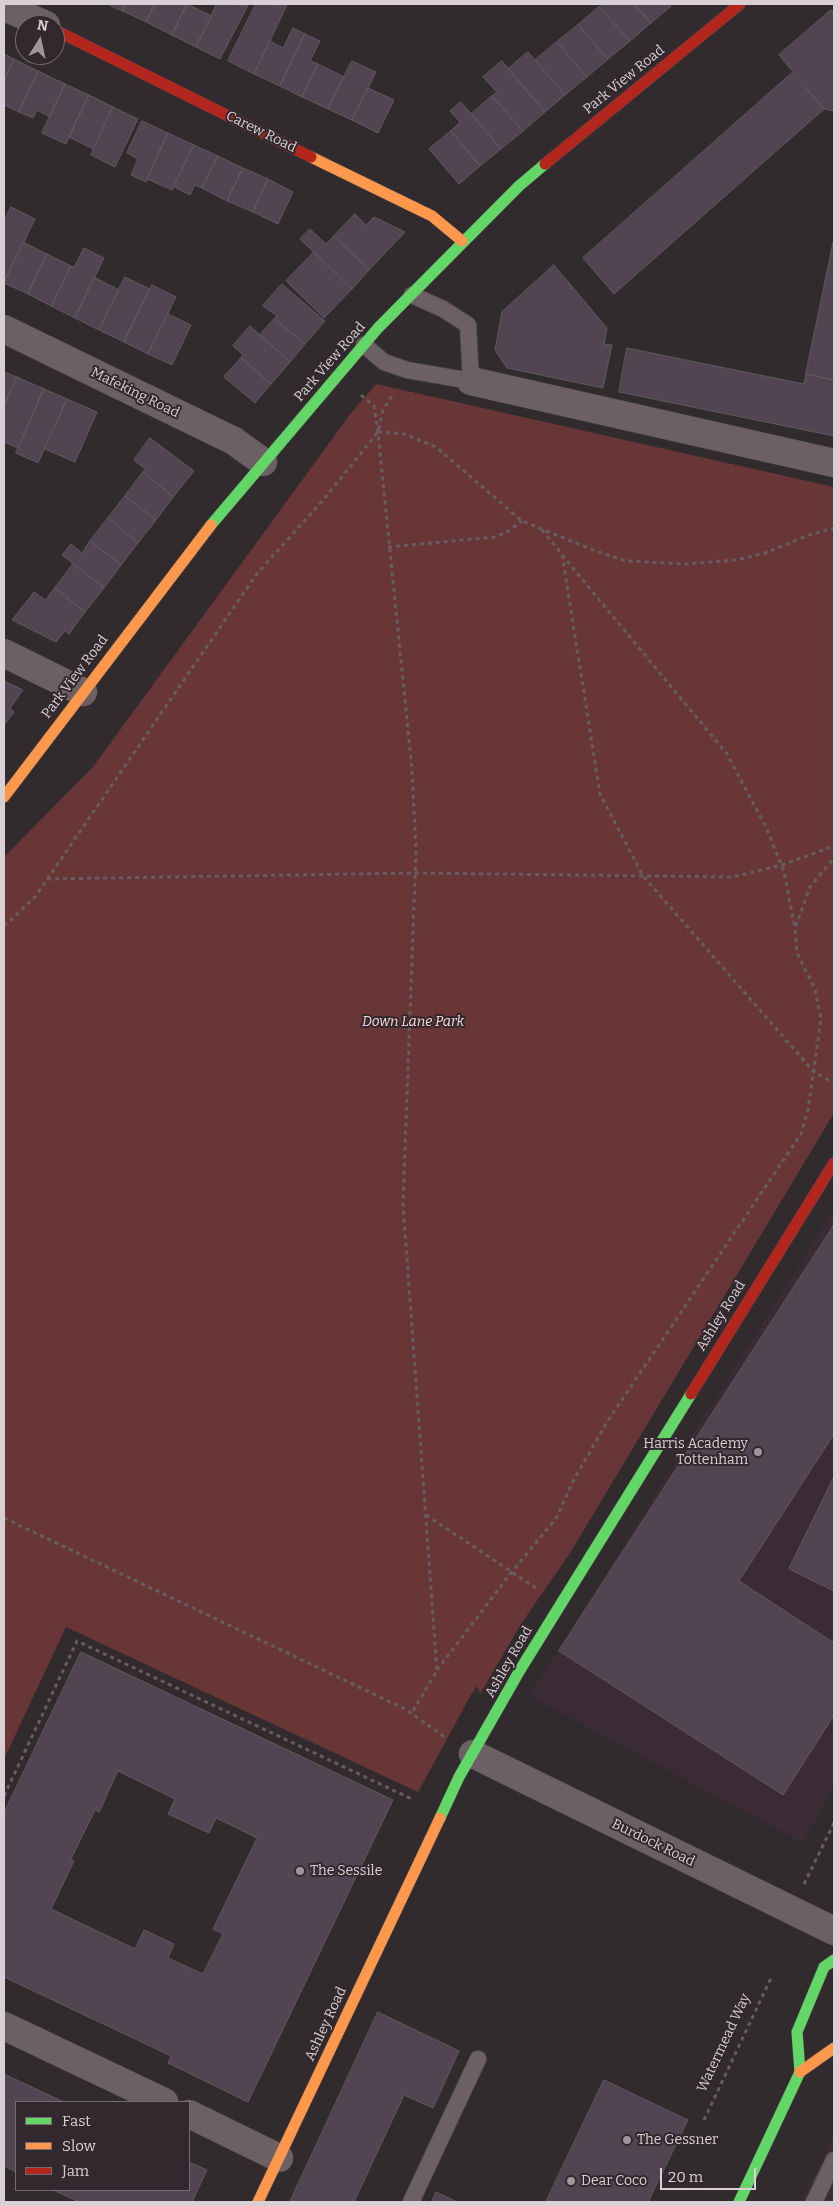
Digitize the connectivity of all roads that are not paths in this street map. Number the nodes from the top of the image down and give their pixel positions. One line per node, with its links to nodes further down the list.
1 (740, 4): 5 (street, Park View Road)
2 (4, 7): 3 (street)
3 (23, 15)
4 (65, 35): 5 (street, Carew Road)
5 (462, 241): 6 (street, Park View Road)
6 (412, 295): 8 (street, Park View Road); 9 (lane)
7 (4, 329): 10 (street, Mafeking Road)
8 (364, 345): 9 (lane); 10 (street, Park View Road)
9 (471, 381): 11 (street)
10 (263, 462): 13 (street, Park View Road)
11 (834, 463)
12 (4, 653): 13 (street)
13 (83, 692): 14 (street, Park View Road)
14 (4, 797)
15 (834, 1163): 16 (street, Ashley Road)
16 (473, 1754): 17 (street, Burdock Road); 25 (street, Ashley Road)
17 (834, 1931)
18 (834, 1960): 22 (street)
19 (4, 2026): 23 (street)
20 (834, 2048): 22 (street)
21 (478, 2059): 29 (lane)
22 (800, 2072): 27 (street)
23 (162, 2101)
24 (190, 2114): 25 (street)
25 (279, 2158): 28 (street, Ashley Road)
26 (834, 2160): 30 (lane)
27 (742, 2201)
28 (258, 2202)
29 (411, 2202)
30 (814, 2202)

